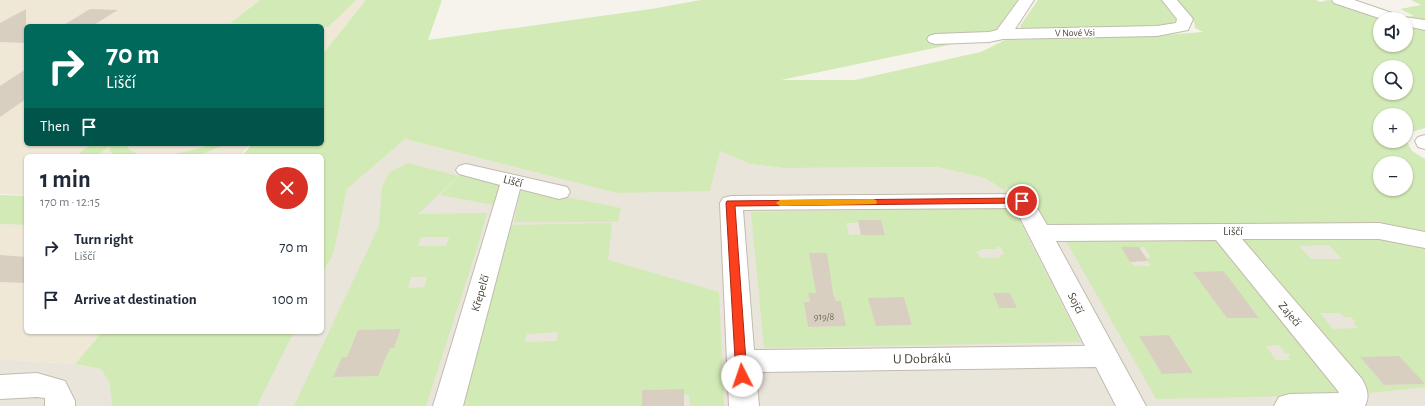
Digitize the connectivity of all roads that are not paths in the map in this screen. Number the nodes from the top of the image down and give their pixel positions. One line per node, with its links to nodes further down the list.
1 (1027, 0): 7 (street)
2 (1169, 0): 7 (street, V Nové Vsi)
3 (1338, 0): 4 (street)
4 (1376, 12)
5 (1413, 22): 6 (street)
6 (1425, 25)
7 (1003, 34): 8 (street, V Nové Vsi)
8 (935, 39)
9 (466, 170): 10 (street, Liščí)
10 (512, 181): 11 (street, Liščí); 19 (street, Křepelčí)
11 (560, 192)
12 (1222, 231): 13 (street, Liščí); 14 (street, Liščí); 22 (street, Zaječí)
13 (1041, 233): 15 (street, Sojčí); 16 (street, Sojčí)
14 (1425, 240)
15 (1103, 356): 16 (street, U Dobráků); 21 (street, Sojčí)
16 (740, 361): 20 (street)
17 (0, 387): 18 (street)
18 (60, 406)
19 (448, 406)
20 (744, 406)
21 (1131, 406)
22 (1289, 406)

